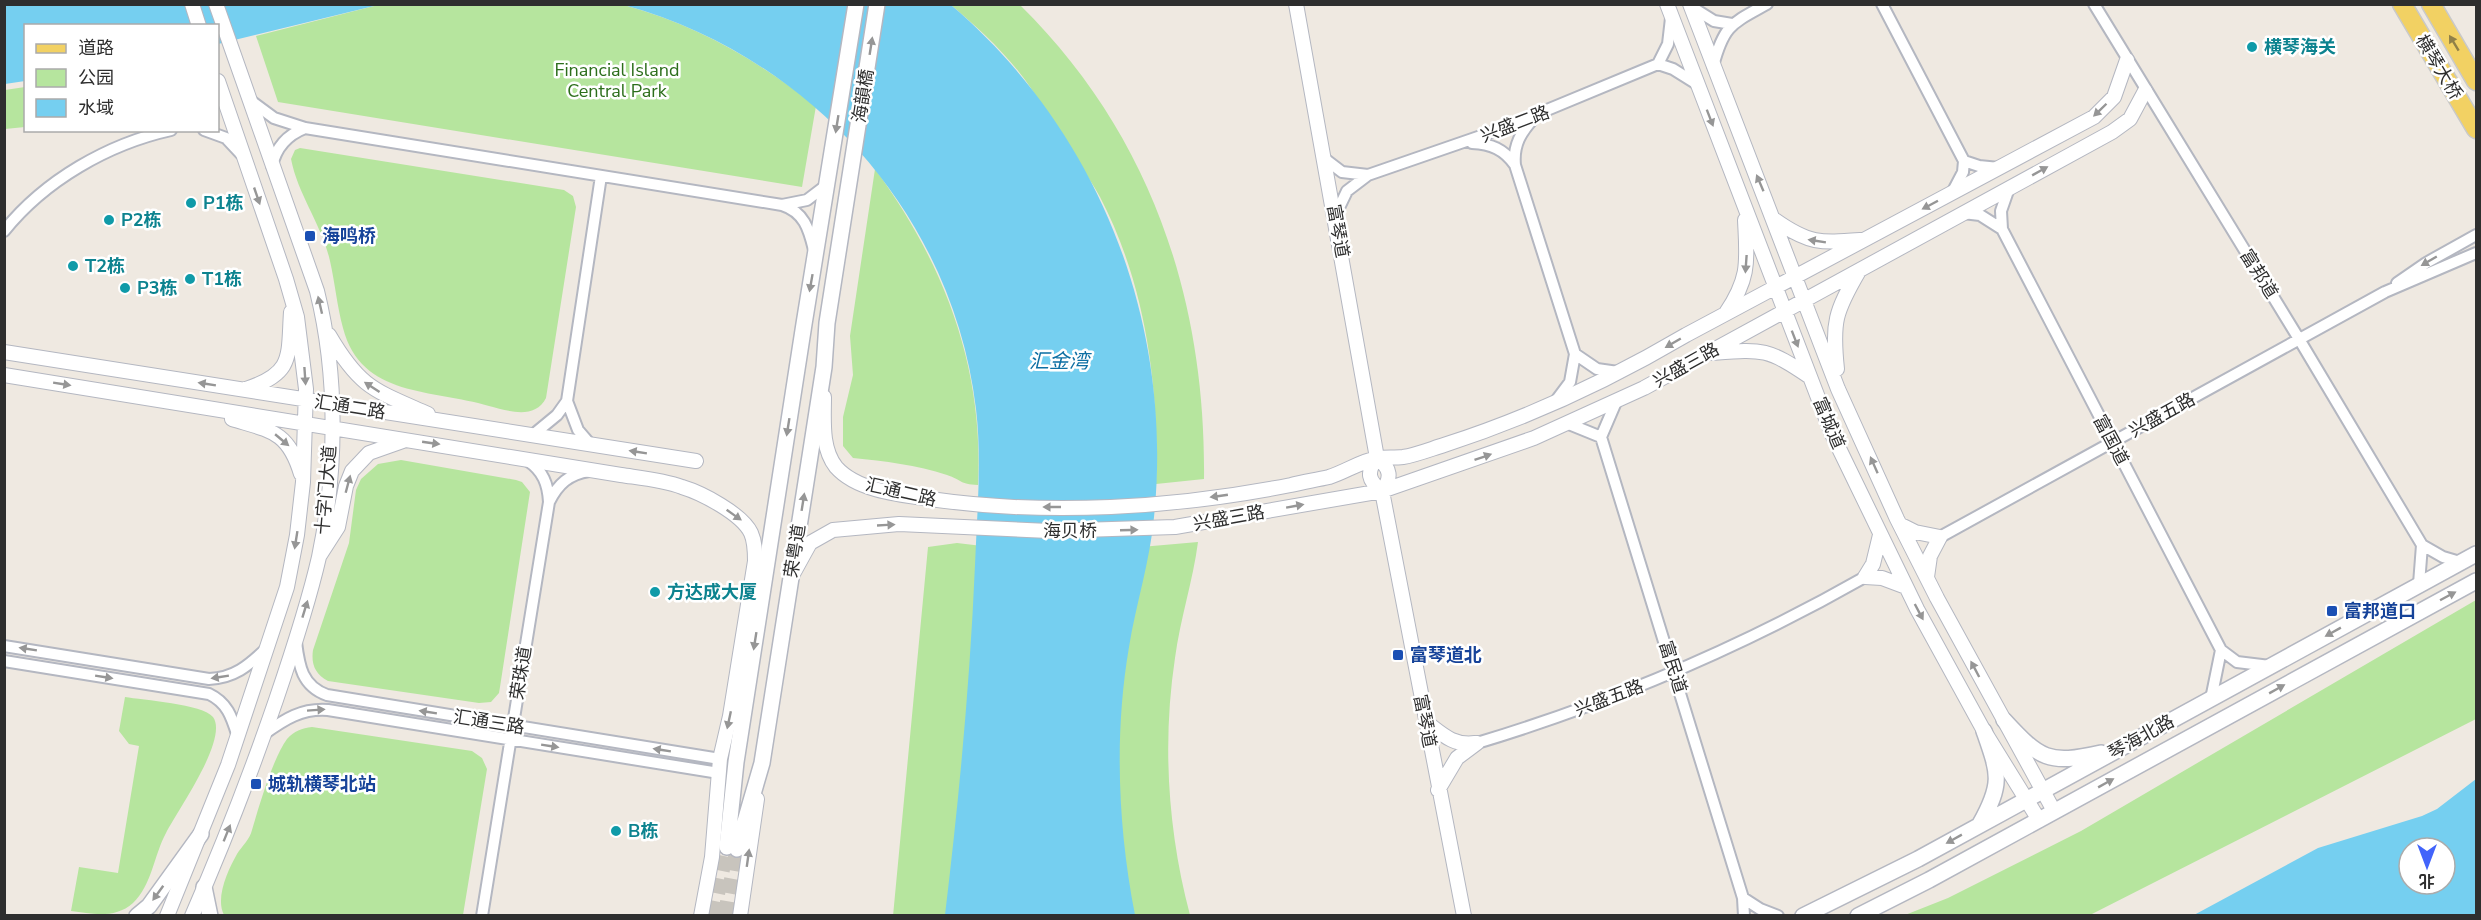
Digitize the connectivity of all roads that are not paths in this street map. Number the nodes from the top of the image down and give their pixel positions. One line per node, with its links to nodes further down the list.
1 (192, 4): 13 (street)
2 (216, 4): 22 (street, 十字门大道)
3 (856, 4): 37 (main road, 海韻橋, one-way to 37)
4 (877, 4): 38 (main road, 海韻橋, one-way to 4)
5 (1296, 4): 30 (street, 富琴道)
6 (1767, 4): 14 (street)
7 (1882, 4): 31 (street)
8 (2094, 4): 15 (street, 富邦道)
9 (2402, 4): 25 (main road, 横琴大桥)
10 (2431, 4): 18 (main road, 横琴大桥, one-way to 10)
11 (1690, 5): 14 (street); 17 (street, 富城道)
12 (1669, 10): 16 (street); 19 (street, 富城道)
13 (198, 24)
14 (1732, 24): 17 (street)
15 (2127, 60): 21 (street, 富邦道); 34 (street, 兴盛三路, one-way to 34)
16 (1658, 64): 19 (street); 23 (street, 兴盛二路)
17 (1713, 67): 45 (street, 富城道, one-way to 17)
18 (2476, 81)
19 (1697, 84): 42 (street, 富城道, one-way to 42)
20 (219, 90): 29 (street, 十字门大道)
21 (2145, 91): 39 (street, 兴盛三路, one-way to 21); 61 (street, 富邦道)
22 (247, 96): 24 (street); 33 (street, 十字门大道)
23 (1536, 116): 28 (street, 兴盛二路); 32 (street)
24 (305, 128): 33 (street); 36 (street)
25 (2476, 129)
26 (164, 132): 47 (street)
27 (209, 132): 29 (street)
28 (1467, 142): 32 (street); 35 (street, 兴盛二路)
29 (244, 158): 56 (street, 十字门大道, one-way to 56)
30 (1324, 159): 35 (street, 兴盛二路); 44 (street, 富琴道)
31 (1964, 161): 34 (street); 40 (street)
32 (1515, 165): 64 (street)
33 (272, 167): 60 (street, 十字门大道, one-way to 33)
34 (1999, 168): 40 (street, 兴盛三路)
35 (1368, 175): 44 (street, 兴盛二路)
36 (601, 176): 41 (street); 72 (street)
37 (828, 184): 41 (street); 51 (main road, 荣粤道)
38 (848, 187): 65 (main road, 荣粤道)
39 (2009, 188): 43 (street, 兴盛三路); 46 (street)
40 (1952, 193): 49 (street, 兴盛三路, one-way to 49)
41 (782, 205): 51 (street)
42 (1745, 209): 54 (street, 富城道); 59 (street, one-way to 59)
43 (1963, 213): 46 (street); 52 (street, 兴盛三路)
44 (1335, 216): 86 (street, 富琴道)
45 (1774, 220): 49 (street, one-way to 45); 53 (street, 富城道)
46 (2002, 230): 84 (street, 富国道)
47 (4, 231)
48 (2476, 235): 55 (street, one-way to 55)
49 (1866, 239): 53 (street, 兴盛三路)
50 (2476, 254): 55 (street)
51 (815, 256): 129 (main road, 荣粤道, one-way to 129)
52 (1859, 271): 57 (street, 兴盛三路); 69 (street)
53 (1796, 277): 54 (street, 兴盛三路); 57 (street, 富城道)
54 (1775, 288): 58 (street, 富城道); 59 (street, 兴盛三路)
55 (2385, 292): 61 (street, 兴盛五路)
56 (292, 298): 70 (street); 71 (street, 十字门大道, one-way to 71)
57 (1805, 302): 58 (street, 兴盛三路); 69 (street, 富城道)
58 (1785, 312): 63 (street, 兴盛三路); 68 (street, 富城道, one-way to 68)
59 (1725, 315): 66 (street, 兴盛三路, one-way to 66)
60 (325, 328): 76 (street, 十字门大道); 77 (street, one-way to 60)
61 (2299, 339): 84 (street, 兴盛五路); 101 (street, 富邦道)
62 (4, 352): 70 (street, 汇通二路, one-way to 62)
63 (1707, 353): 68 (street); 73 (street, 兴盛三路)
64 (1575, 354): 66 (street); 74 (street)
65 (824, 367): 95 (street, 汇通二路); 107 (main road, 荣粤道, one-way to 65)
66 (1623, 372): 74 (street, 兴盛三路)
67 (4, 375): 75 (street, 汇通二路, one-way to 75)
68 (1810, 377): 99 (street, 富城道)
69 (1839, 389): 96 (street, 富城道, one-way to 69)
70 (241, 390): 71 (street, 汇通二路)
71 (306, 401): 76 (street, 汇通二路); 78 (street, 十字门大道)
72 (567, 401): 81 (street); 85 (street)
73 (1616, 402): 79 (street, 兴盛三路); 82 (street)
74 (1553, 404): 86 (street, 兴盛三路)
75 (188, 405): 78 (street, 汇通二路); 90 (street, one-way to 90)
76 (332, 405): 77 (street, 汇通二路); 80 (street, 十字门大道)
77 (444, 421): 81 (street, 汇通二路)
78 (306, 424): 80 (street, 汇通二路); 90 (street, 十字门大道)
79 (1569, 424): 82 (street); 92 (street, 兴盛三路, one-way to 79)
80 (331, 429): 83 (street, 汇通二路); 103 (street, 十字门大道)
81 (534, 434): 85 (street, 汇通二路)
82 (1601, 437): 117 (street, 富民道)
83 (408, 440): 87 (street, 汇通二路, one-way to 87); 103 (street, one-way to 83)
84 (2112, 442): 100 (street, 兴盛五路); 114 (street, 富国道)
85 (590, 444): 88 (street, 汇通二路, one-way to 85)
86 (1377, 458): 92 (street, 富琴道); 94 (street, 兴盛三路, one-way to 94)
87 (525, 459): 89 (street, 汇通二路); 93 (street)
88 (696, 461)
89 (604, 472): 91 (street, 汇通二路); 93 (street)
90 (303, 482): 113 (street, 十字门大道, one-way to 113)
91 (682, 487): 128 (street, 荣粤道, one-way to 128)
92 (1382, 491): 97 (street, 兴盛三路, one-way to 92); 120 (street, 富琴道)
93 (549, 502): 121 (street, 荣珠道)
94 (1174, 502): 95 (street, 海贝桥, one-way to 95)
95 (966, 504)
96 (1900, 525): 100 (street); 106 (street, 富城道)
97 (1175, 527): 98 (street, 海贝桥, one-way to 97)
98 (966, 529): 107 (street, 汇通二路, one-way to 98)
99 (1880, 535): 105 (street); 110 (street, 富城道)
100 (1940, 537): 106 (street)
101 (2422, 545): 104 (street); 109 (street)
102 (2476, 554): 104 (main road, 琴海北路)
103 (319, 556): 111 (street, 十字门大道, one-way to 103)
104 (2460, 562): 109 (main road, 琴海北路)
105 (1865, 577): 110 (street); 117 (street, 兴盛五路)
106 (1927, 577): 119 (street, 富城道, one-way to 106)
107 (791, 580): 129 (main road, 荣粤道)
108 (2476, 581): 134 (main road, 琴海北路, one-way to 108)
109 (2419, 584): 116 (main road, 琴海北路, one-way to 116)
110 (1906, 587): 122 (street, 富城道, one-way to 122)
111 (295, 639): 121 (street, 汇通三路, one-way to 111); 123 (street, 十字门大道)
112 (4, 646): 113 (street, one-way to 112)
113 (268, 647): 124 (street, 十字门大道)
114 (2221, 650): 116 (street); 118 (street)
115 (4, 661): 124 (street, one-way to 124)
116 (2270, 666): 118 (main road, 琴海北路)
117 (1676, 673): 126 (street, 兴盛五路); 139 (street, 富民道)
118 (2211, 699): 127 (main road, 琴海北路)
119 (2004, 720): 127 (main road); 132 (street, 富城道)
120 (1426, 722): 126 (street); 131 (street, 富琴道)
121 (513, 725): 125 (street, 荣珠道); 128 (street, 汇通三路, one-way to 121)
122 (1984, 731): 133 (street, 富城道); 136 (main road)
123 (264, 734): 125 (street, 汇通三路, one-way to 125); 138 (street, 十字门大道, one-way to 123)
124 (238, 737): 137 (street, 十字门大道)
125 (510, 739): 130 (street, 汇通三路, one-way to 130); 144 (street, 荣珠道)
126 (1477, 743): 131 (street)
127 (2118, 749): 132 (main road, 琴海北路)
128 (720, 759): 130 (street, 荣粤道)
129 (762, 763): 146 (street, 荣粤道, one-way to 129)
130 (718, 773): 145 (street, 荣粤道)
131 (1438, 790): 147 (street, 富琴道)
132 (2043, 791): 133 (main road, 琴海北路); 134 (street, 富城道)
133 (2027, 800): 135 (street, 富城道); 136 (main road, 琴海北路)
134 (2054, 811): 135 (main road, 琴海北路)
135 (2039, 820): 151 (main road, 琴海北路)
136 (1979, 826): 150 (main road, 琴海北路, one-way to 150)
137 (201, 834): 140 (main road, one-way to 140); 141 (street, 十字门大道)
138 (204, 887): 142 (street, 十字门大道); 143 (main road)
139 (1743, 898): 148 (street, 富民道); 149 (street)
140 (138, 915)
141 (167, 915)
142 (192, 915)
143 (210, 915)
144 (482, 915)
145 (701, 915)
146 (740, 915)
147 (1464, 915)
148 (1744, 915)
149 (1778, 915)
150 (1803, 915)
151 (1858, 915)

